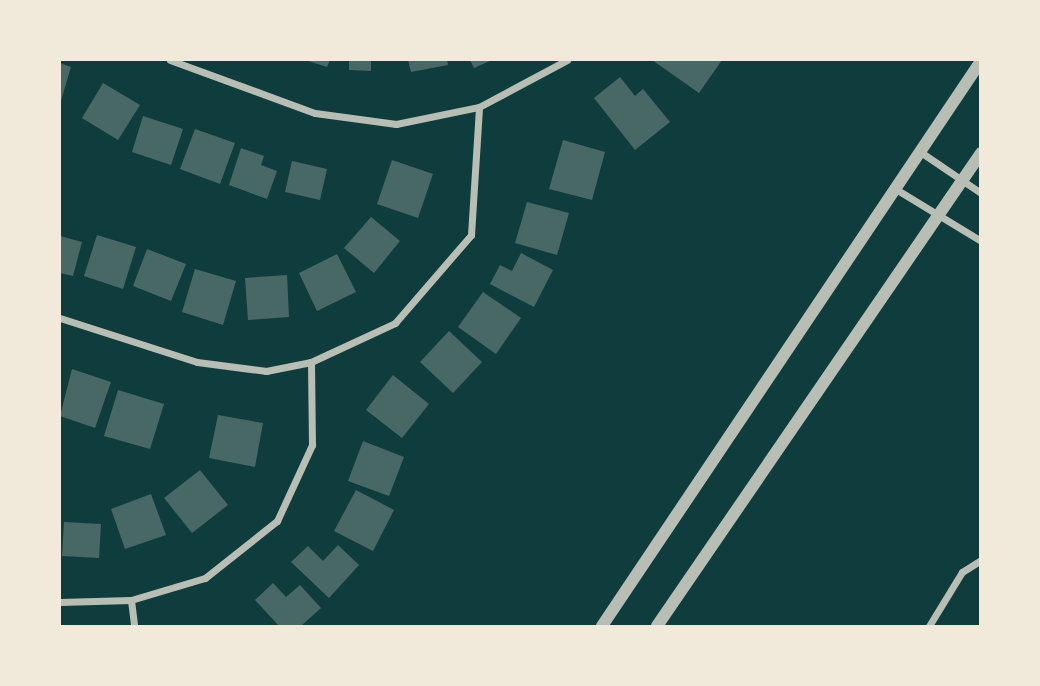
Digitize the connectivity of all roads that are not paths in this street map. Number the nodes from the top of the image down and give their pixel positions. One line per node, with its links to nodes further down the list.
1 (170, 60): 4 (street)
2 (567, 60): 4 (street)
3 (981, 61): 5 (street)
4 (479, 107): 13 (street)
5 (919, 150): 7 (street); 8 (street)
6 (981, 153): 7 (street)
7 (963, 182): 9 (street); 10 (street)
8 (894, 188): 10 (street); 18 (street)
9 (981, 193)
10 (941, 217): 11 (street); 19 (street)
11 (981, 241)
12 (60, 318): 13 (street)
13 (311, 362): 15 (street)
14 (981, 560): 20 (street)
15 (131, 600): 16 (street); 17 (street)
16 (60, 602)
17 (134, 626)
18 (602, 626)
19 (657, 626)
20 (929, 626)

